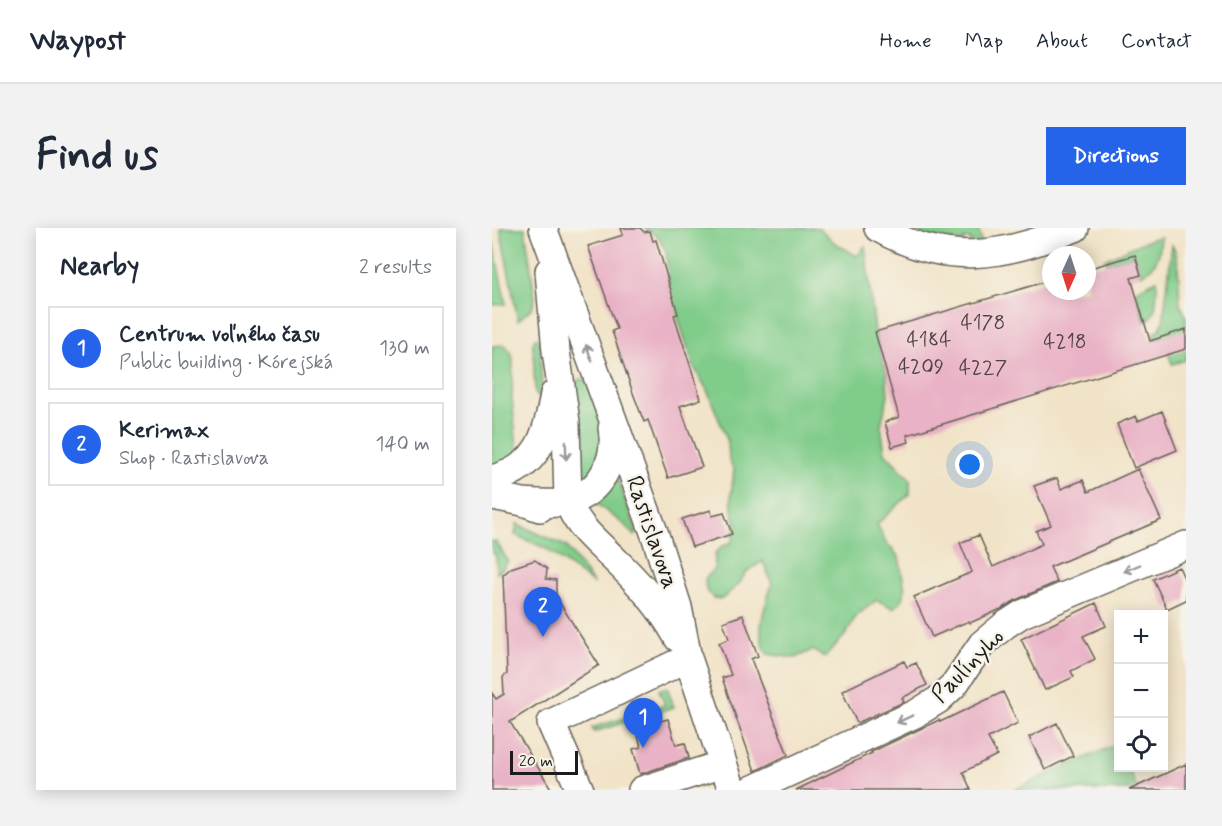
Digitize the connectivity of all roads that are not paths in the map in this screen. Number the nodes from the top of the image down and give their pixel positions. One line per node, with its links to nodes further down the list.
1 (878, 228): 2 (street)
2 (1075, 228)
3 (545, 233): 4 (street, Rastislavova); 5 (street, Rastislavova, one-way to 3)
4 (556, 351): 6 (street, Rastislavova); 8 (street, Rastislavova, one-way to 8)
5 (609, 408): 8 (street, Rastislavova); 12 (street, Rastislavova)
6 (492, 479)
7 (492, 496): 9 (street, Rastislavova)
8 (568, 501): 9 (street, Rastislavova); 10 (street, Rastislavova)
9 (523, 502): 10 (street, Rastislavova)
10 (593, 540): 12 (street, Rastislavova)
11 (1186, 545): 17 (street, Paulínyho, one-way to 17)
12 (688, 658): 13 (street, Rastislavova); 14 (street)
13 (723, 764): 15 (street); 16 (street, Rastislavova)
14 (580, 790)
15 (642, 790)
16 (732, 790)
17 (751, 790)

